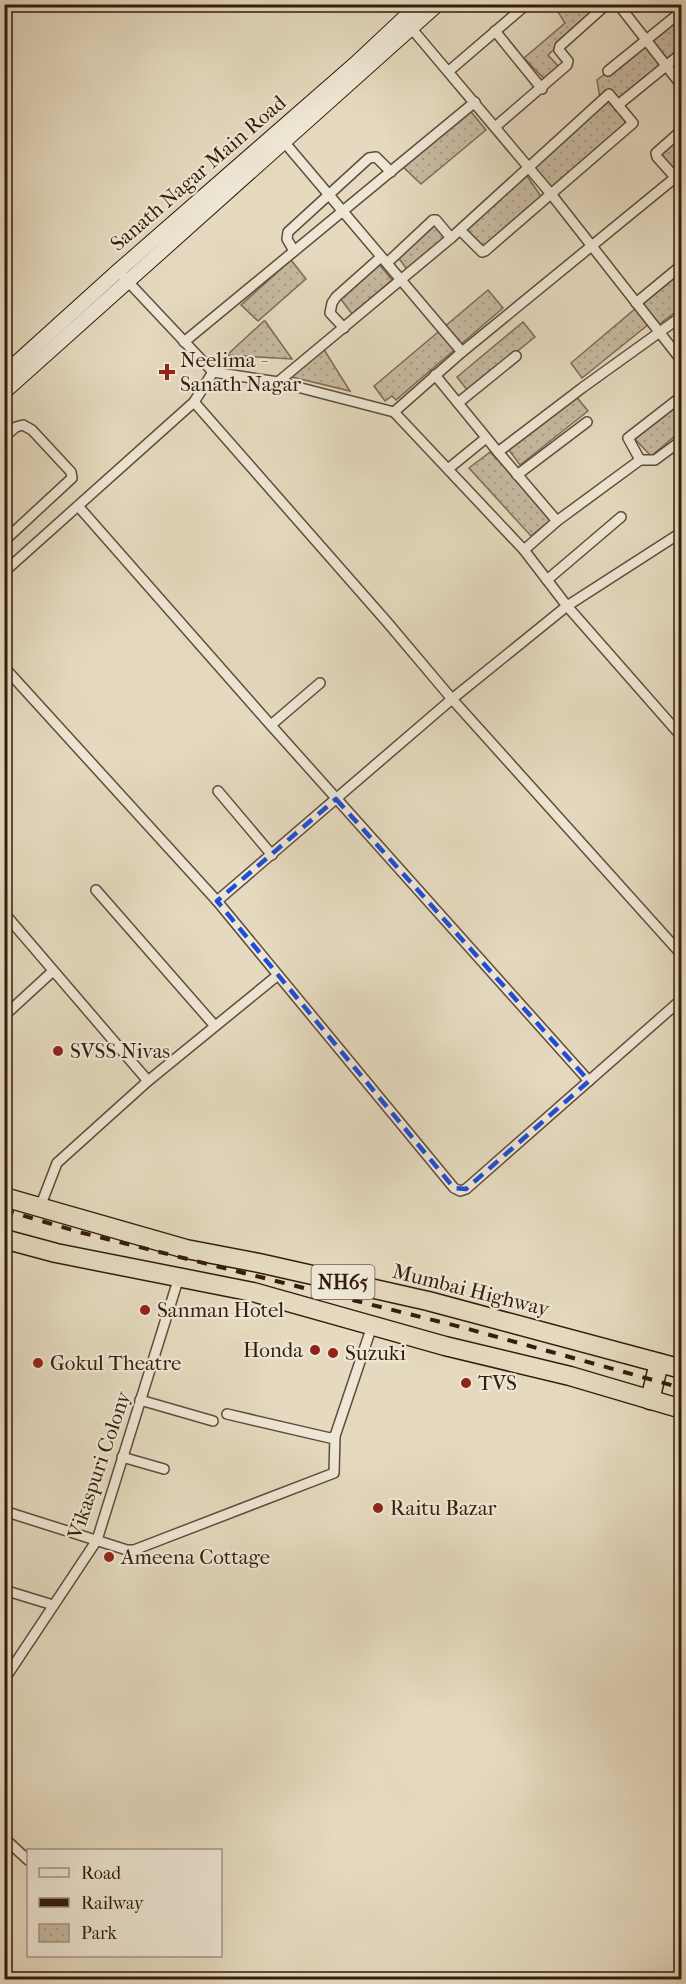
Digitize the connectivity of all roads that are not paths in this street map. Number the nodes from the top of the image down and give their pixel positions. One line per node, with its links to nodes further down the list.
1 (419, 4): 33 (street, Sanath Nagar Main Road)
2 (438, 4): 7 (street)
3 (526, 4): 8 (street)
4 (607, 4): 15 (street)
5 (618, 4): 9 (street)
6 (681, 10): 9 (street)
7 (412, 29): 13 (street); 20 (street)
8 (495, 31): 13 (street); 15 (street)
9 (645, 40): 11 (street); 12 (street)
10 (681, 53): 11 (street)
11 (666, 66): 14 (street); 17 (street)
12 (608, 70)
13 (449, 71): 16 (street)
14 (681, 86)
15 (542, 89): 18 (street)
16 (475, 102): 18 (street); 22 (street)
17 (618, 105): 21 (street); 25 (street)
18 (495, 127): 21 (street)
19 (681, 130): 23 (street)
20 (285, 142): 24 (street); 33 (street)
21 (528, 167): 25 (street); 27 (street)
22 (391, 172): 24 (street); 26 (street)
23 (679, 178): 29 (street)
24 (328, 194): 26 (street); 30 (street)
25 (551, 194): 27 (street); 29 (street)
26 (343, 212): 30 (street); 31 (street)
27 (460, 230): 28 (street)
28 (451, 238): 31 (street); 34 (street)
29 (591, 244): 35 (street); 40 (street)
30 (294, 251): 39 (street)
31 (384, 260): 34 (street); 37 (street)
32 (681, 265): 35 (street)
33 (122, 276): 39 (street); 44 (street, Sanath Nagar Main Road); 47 (street)
34 (402, 280): 37 (street); 40 (street)
35 (636, 303): 38 (street)
36 (681, 316): 38 (street)
37 (344, 328): 46 (street)
38 (659, 333): 42 (street); 56 (street)
39 (184, 342): 43 (street)
40 (462, 352): 45 (street)
41 (516, 356): 50 (street)
42 (681, 361)
43 (213, 372): 46 (street); 49 (street)
44 (4, 374)
45 (435, 375): 50 (street); 51 (street)
46 (278, 382): 51 (street)
47 (4, 392)
48 (681, 396): 57 (street)
49 (194, 402): 60 (street); 71 (street)
50 (458, 403): 54 (street)
51 (394, 412): 58 (street)
52 (587, 422): 59 (street)
53 (4, 437): 64 (street)
54 (486, 438): 56 (street); 58 (street)
55 (681, 440): 57 (street)
56 (498, 452): 59 (street)
57 (640, 460): 62 (street)
58 (448, 469): 65 (street)
59 (517, 475): 62 (street)
60 (78, 506): 66 (street); 72 (street)
61 (621, 517): 67 (street)
62 (557, 521): 65 (street)
63 (681, 532): 68 (street)
64 (4, 541)
65 (524, 550): 67 (street)
66 (4, 572)
67 (547, 580): 68 (street)
68 (567, 606): 71 (street); 73 (street)
69 (4, 667): 78 (street)
70 (320, 683): 72 (street)
71 (452, 699): 75 (street); 80 (street)
72 (271, 726): 75 (street)
73 (681, 737)
74 (218, 791): 76 (street)
75 (336, 799): 76 (street); 86 (street)
76 (272, 855): 78 (street)
77 (96, 890): 85 (street)
78 (217, 901): 82 (street)
79 (4, 913): 81 (street)
80 (681, 955)
81 (53, 971): 84 (street); 87 (street)
82 (278, 975): 85 (street); 86 (street)
83 (681, 999): 86 (street)
84 (4, 1016)
85 (214, 1026): 87 (street)
86 (590, 1080)
87 (148, 1081): 89 (street)
88 (4, 1197): 89 (highway, Mumbai Highway / NH65)
89 (40, 1208): 91 (highway, Mumbai Highway / NH65)
90 (4, 1239): 92 (highway, NH65)
91 (259, 1263): 93 (highway); 95 (highway, Mumbai Highway / NH65)
92 (179, 1277): 93 (highway, NH65); 97 (street, Vikaspuri Colony)
93 (253, 1292): 94 (highway, NH65)
94 (372, 1326): 98 (highway, NH65); 102 (street)
95 (659, 1363): 96 (highway, Mumbai Highway / NH65); 98 (highway)
96 (681, 1369)
97 (140, 1400): 101 (street); 103 (street, Vikaspuri Colony)
98 (650, 1400): 99 (highway, NH65)
99 (681, 1409)
100 (227, 1414): 102 (street)
101 (213, 1421)
102 (335, 1437): 106 (street)
103 (122, 1457): 104 (street); 106 (street, Vikaspuri Colony)
104 (164, 1469)
105 (4, 1511): 106 (street)
106 (97, 1540): 108 (street, Vikaspuri Colony)
107 (4, 1590): 108 (street)
108 (53, 1605): 109 (street, Vikaspuri Colony)
109 (4, 1680)
110 (4, 1838): 111 (street)
111 (27, 1859)

